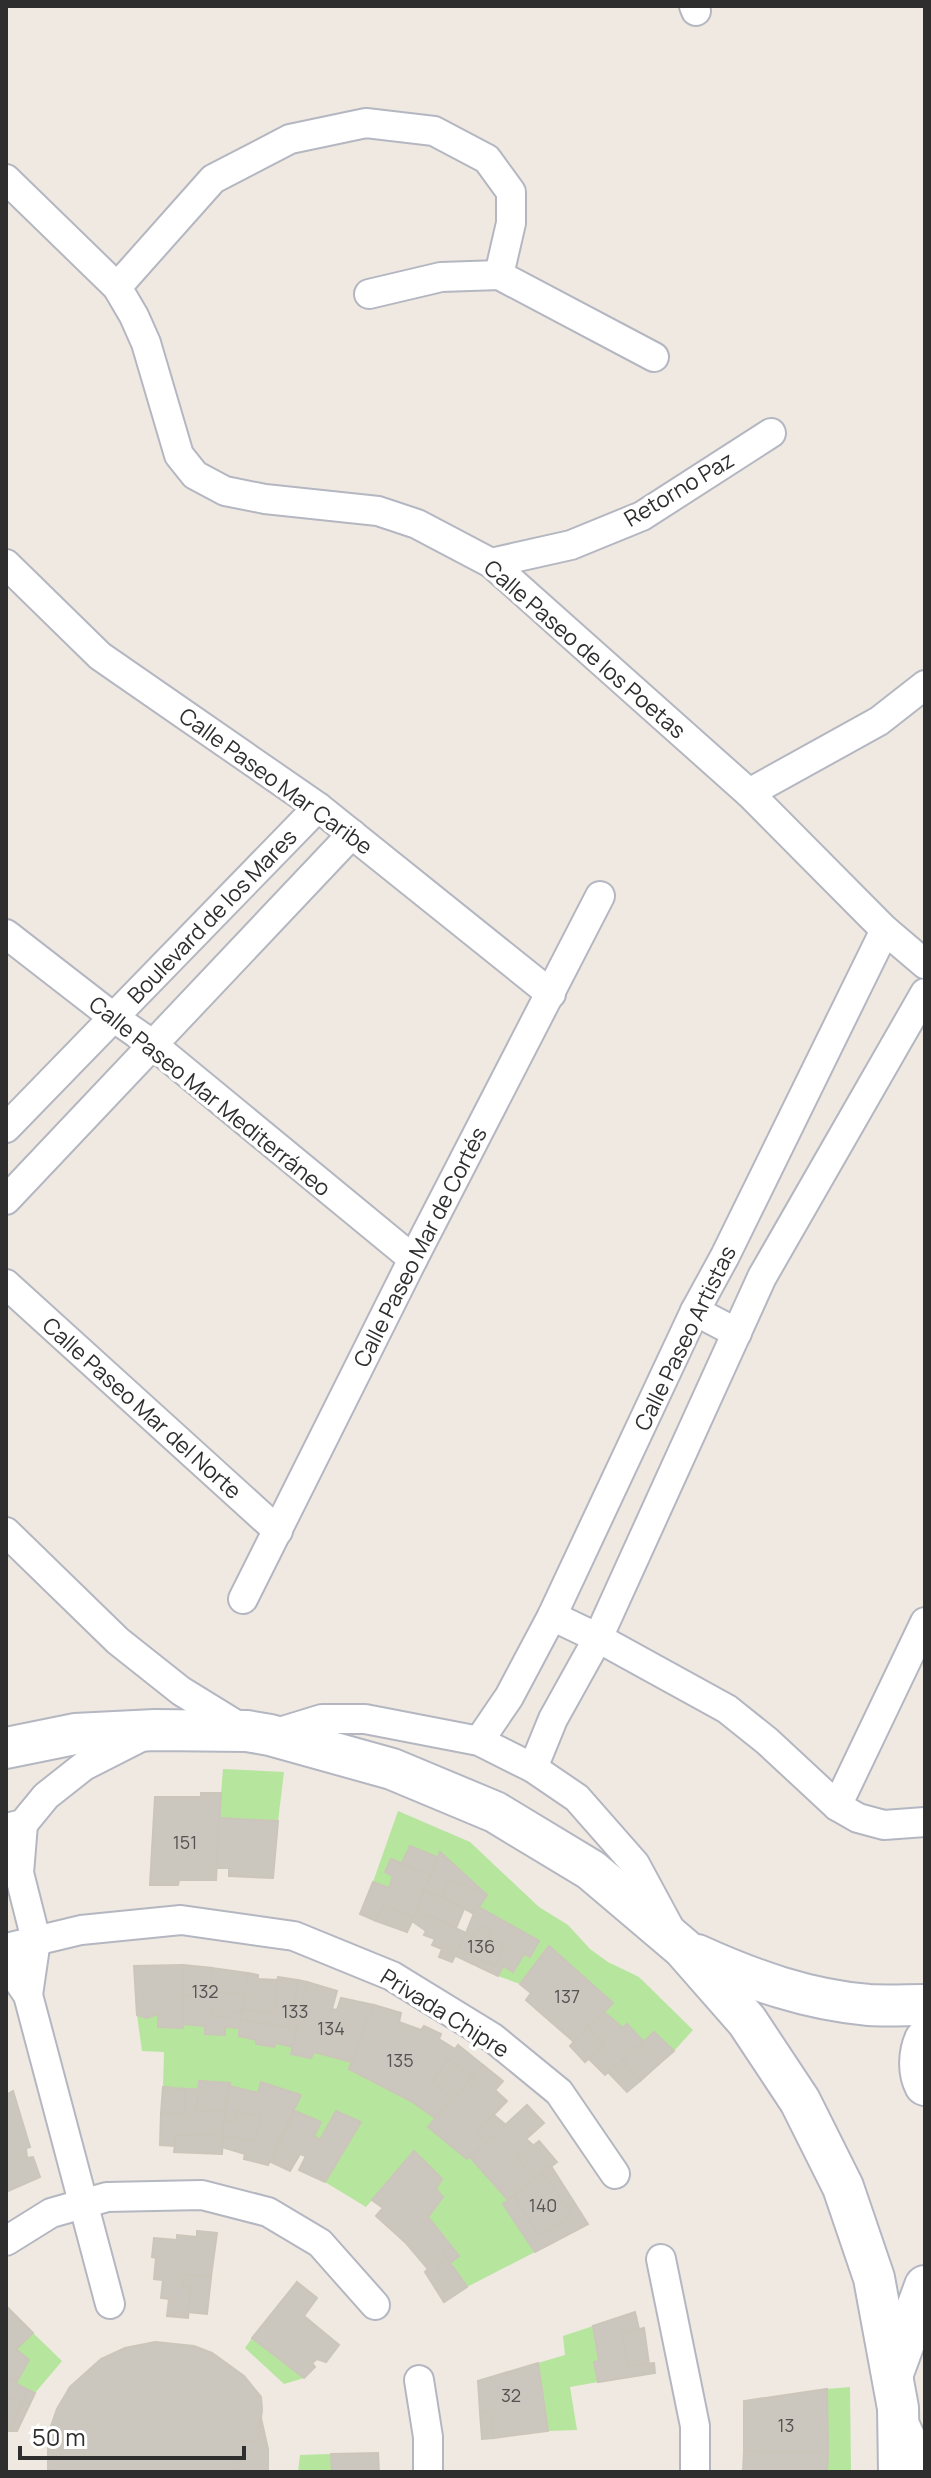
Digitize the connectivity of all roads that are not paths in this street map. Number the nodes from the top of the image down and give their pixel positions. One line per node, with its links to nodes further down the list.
1 (6, 179): 3 (street, Calle Paseo de los Poetas)
2 (499, 275): 3 (street); 4 (street); 5 (street)
3 (117, 287): 7 (street, Calle Paseo de los Poetas)
4 (369, 294)
5 (654, 357)
6 (771, 433): 7 (street, Retorno Paz)
7 (491, 563): 10 (street, Calle Paseo de los Poetas)
8 (6, 564): 11 (street, Calle Paseo Mar Caribe)
9 (925, 685): 10 (street)
10 (749, 793): 14 (street, Calle Paseo de los Poetas)
11 (318, 807): 12 (street, Calle Paseo Mar Caribe); 19 (street, Boulevard de los Mares)
12 (352, 834): 18 (street, Calle Paseo Mar Caribe); 20 (street, Boulevard de los Mares)
13 (600, 896): 18 (street, Calle Paseo Mar de Cortés)
14 (885, 930): 16 (street, Calle Paseo de los Poetas); 23 (street, Calle Paseo Artistas)
15 (6, 934): 19 (street, Calle Paseo Mar Mediterráneo)
16 (925, 964)
17 (925, 993): 25 (street, Calle Paseo Artistas)
18 (551, 994): 24 (street, Calle Paseo Mar de Cortés)
19 (113, 1017): 20 (street, Calle Paseo Mar Mediterráneo); 21 (street, Boulevard de los Mares)
20 (152, 1044): 22 (street, Boulevard de los Mares); 24 (street, Calle Paseo Mar Mediterráneo)
21 (6, 1128)
22 (6, 1200)
23 (725, 1256): 25 (street); 27 (street, Calle Paseo Artistas)
24 (413, 1259): 29 (street, Calle Paseo Mar de Cortés)
25 (762, 1277): 28 (street, Calle Paseo Artistas)
26 (6, 1284): 29 (street, Calle Paseo Mar del Norte)
27 (695, 1311): 28 (street); 32 (street, Calle Paseo Artistas)
28 (737, 1333): 34 (street, Calle Paseo Artistas)
29 (278, 1531): 31 (street, Calle Paseo Mar de Cortés)
30 (6, 1532): 36 (street)
31 (243, 1599)
32 (552, 1616): 34 (street); 37 (street, Calle Paseo Artistas)
33 (925, 1622): 40 (street)
34 (598, 1638): 39 (street, Calle Paseo Artistas); 40 (street)
35 (155, 1730): 36 (street); 38 (street); 42 (street)
36 (258, 1733): 37 (street); 44 (street)
37 (479, 1741): 39 (street)
38 (6, 1748)
39 (533, 1768): 44 (street)
40 (837, 1806): 41 (street)
41 (925, 1822)
42 (14, 1826): 43 (street)
43 (36, 1940): 45 (street, Privada Chipre); 47 (street); 51 (street, Privada Chipre)
44 (680, 1945): 48 (street); 59 (street)
45 (6, 1948)
46 (6, 1963): 47 (street)
47 (28, 1995): 52 (street)
48 (925, 2005)
49 (925, 2040): 50 (street)
50 (925, 2085)
51 (615, 2174)
52 (83, 2203): 53 (street); 56 (street); 57 (street)
53 (6, 2241)
54 (661, 2259): 62 (street)
55 (925, 2286): 59 (street)
56 (110, 2304)
57 (375, 2305)
58 (419, 2380): 61 (street)
59 (895, 2390): 60 (street); 63 (street)
60 (925, 2468)
61 (428, 2472)
62 (695, 2472)
63 (899, 2472)

